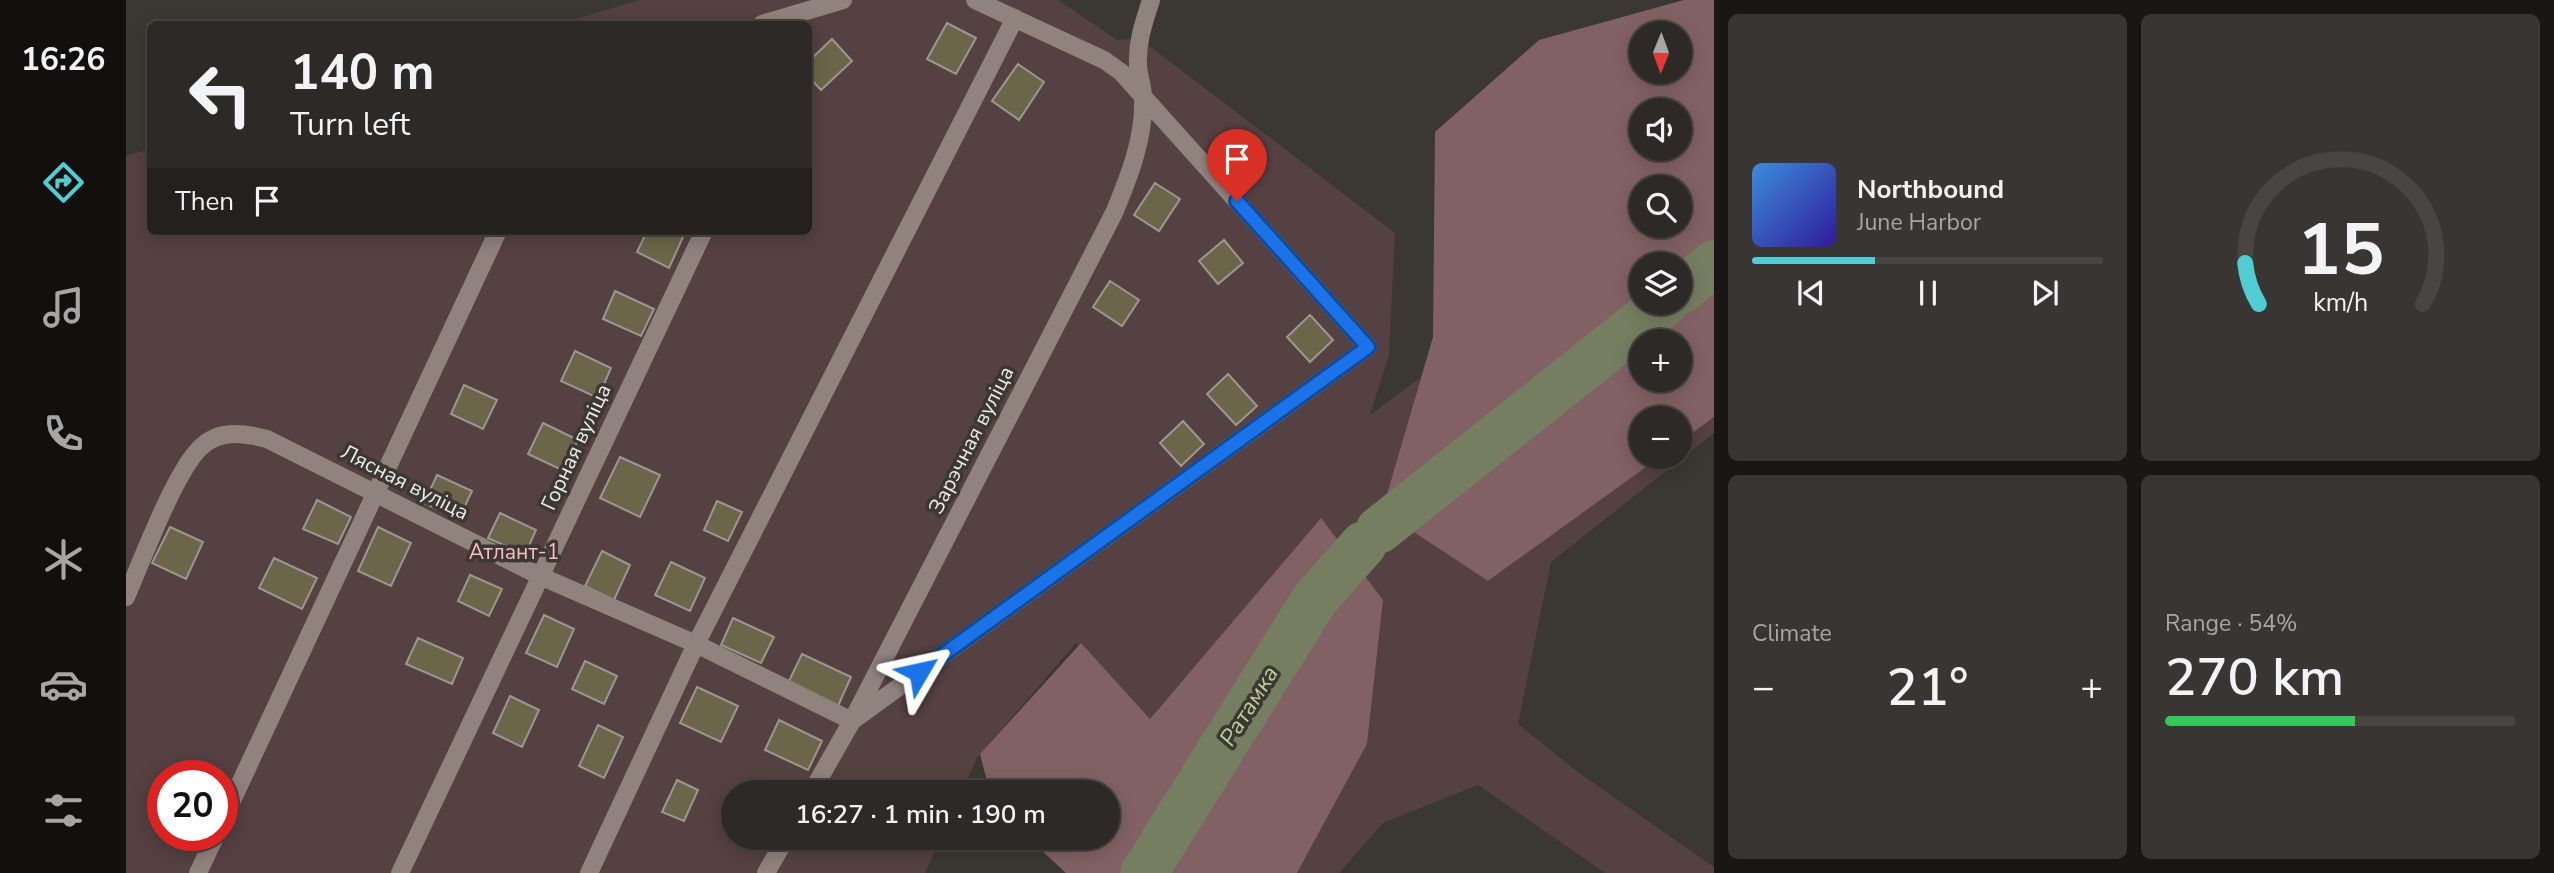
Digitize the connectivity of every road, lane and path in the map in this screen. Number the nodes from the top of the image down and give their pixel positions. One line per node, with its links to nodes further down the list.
1 (843, 0): 4 (street)
2 (975, 0): 5 (street)
3 (1151, 0): 7 (street, Зарэчная вуліца)
4 (805, 17): 6 (street)
5 (1015, 18): 7 (street); 13 (street)
6 (780, 21)
7 (1143, 97): 14 (street, Зарэчная вуліца); 14 (street)
8 (496, 235): 10 (street)
9 (702, 235): 11 (street, Горная вуліца)
10 (377, 494): 11 (street, Лясная вуліца); 12 (street, Лясная вуліца); 16 (street)
11 (540, 576): 13 (street, Лясная вуліца); 20 (street, Горная вуліца)
12 (126, 597)
13 (696, 644): 14 (street, Лясная вуліца); 21 (street)
14 (852, 721): 15 (street, Зарэчная вуліца)
15 (818, 780)
16 (238, 788)
17 (779, 850): 22 (street)
18 (208, 851): 19 (street)
19 (198, 873)
20 (400, 873)
21 (589, 873)
22 (766, 873)

